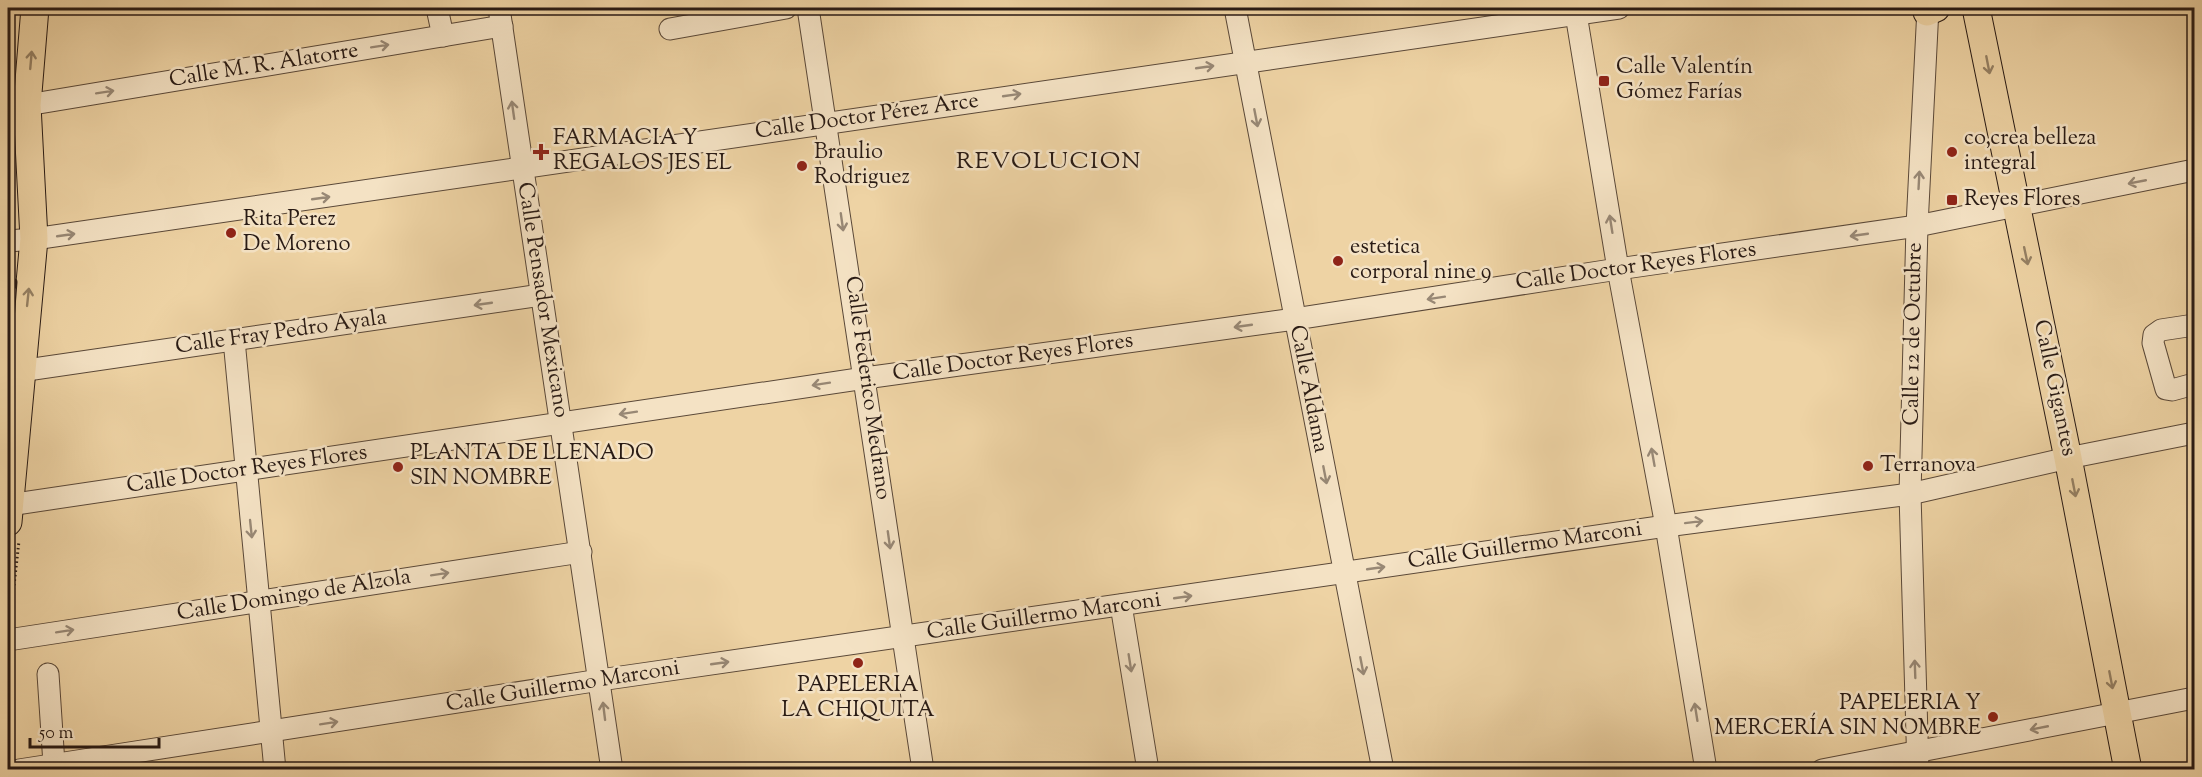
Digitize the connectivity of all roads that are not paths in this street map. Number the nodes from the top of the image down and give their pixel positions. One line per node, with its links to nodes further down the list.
1 (35, 8): 14 (main road, one-way to 1)
2 (437, 8): 12 (street)
3 (786, 8): 11 (street)
4 (808, 8): 15 (street, Calle Federico Medrano)
5 (1235, 8): 13 (street, Calle Aldama)
6 (1619, 8): 9 (street, Calle Doctor Pérez Arce)
7 (1974, 8): 18 (main road, Calle Gigantes, one-way to 18)
8 (1930, 9): 19 (street, Calle 12 de Octubre, one-way to 8)
9 (1575, 11): 13 (street, Calle Doctor Pérez Arce); 21 (street, one-way to 9)
10 (500, 17): 12 (street, Calle M. R. Alatorre); 16 (street, Calle Pensador Mexicano, one-way to 10)
11 (670, 29)
12 (443, 36): 14 (street, Calle M. R. Alatorre, one-way to 12)
13 (1245, 61): 15 (street, Calle Doctor Pérez Arce, one-way to 13); 23 (street, Calle Aldama, one-way to 23)
14 (27, 105): 20 (main road)
15 (827, 123): 16 (street, Calle Doctor Pérez Arce); 27 (street, Calle Federico Medrano, one-way to 27)
16 (521, 168): 20 (street, Calle Doctor Pérez Arce, one-way to 16); 22 (street, Calle Pensador Mexicano)
17 (2194, 170): 18 (street, Calle Doctor Reyes Flores, one-way to 18)
18 (2016, 206): 19 (street, Calle Doctor Reyes Flores); 31 (main road, Calle Gigantes, one-way to 31)
19 (1917, 226): 21 (street, Calle Doctor Reyes Flores, one-way to 21); 33 (street, Calle 12 de Octubre)
20 (21, 240): 26 (main road, one-way to 20)
21 (1618, 269): 23 (street, Calle Doctor Reyes Flores, one-way to 23); 35 (street, one-way to 21)
22 (541, 295): 25 (street, Calle Fray Pedro Ayala, one-way to 25); 29 (street, Calle Pensador Mexicano)
23 (1295, 319): 27 (street, Calle Doctor Reyes Flores, one-way to 27); 37 (street, Calle Aldama, one-way to 37)
24 (2194, 325): 28 (street)
25 (234, 340): 26 (street, Calle Fray Pedro Ayala); 32 (street)
26 (20, 371): 34 (main road)
27 (865, 378): 29 (street, Calle Doctor Reyes Flores, one-way to 29); 40 (street, Calle Federico Medrano, one-way to 40)
28 (2194, 384)
29 (561, 423): 32 (street, Calle Doctor Reyes Flores); 36 (street, Calle Pensador Mexicano)
30 (2194, 433): 31 (street, Calle Guillermo Marconi)
31 (2068, 458): 33 (street, Calle Guillermo Marconi); 45 (main road, Calle Gigantes, one-way to 45)
32 (245, 471): 34 (street, Calle Doctor Reyes Flores); 38 (street, one-way to 38)
33 (1910, 494): 35 (street, Calle Guillermo Marconi, one-way to 33); 47 (street, Calle 12 de Octubre, one-way to 33)
34 (8, 514)
35 (1666, 526): 37 (street, Calle Guillermo Marconi, one-way to 35); 55 (street, one-way to 35)
36 (580, 552): 38 (street, Calle Domingo de Alzola, one-way to 36); 43 (street, Calle Pensador Mexicano)
37 (1343, 573): 39 (street, Calle Guillermo Marconi, one-way to 37); 54 (street, Calle Aldama, one-way to 54)
38 (258, 602): 41 (street, Calle Domingo de Alzola, one-way to 38); 46 (street)
39 (1121, 605): 40 (street, Calle Guillermo Marconi); 53 (street, one-way to 53)
40 (904, 637): 43 (street, Calle Guillermo Marconi, one-way to 40); 52 (street, Calle Federico Medrano)
41 (8, 640)
42 (48, 674): 48 (street)
43 (600, 680): 46 (street, Calle Guillermo Marconi, one-way to 43); 51 (street, Calle Pensador Mexicano, one-way to 43)
44 (2194, 698): 45 (street)
45 (2117, 712): 47 (street, one-way to 47); 57 (main road, Calle Gigantes)
46 (271, 732): 48 (street, Calle Guillermo Marconi); 50 (street)
47 (1918, 760): 56 (street)
48 (54, 764): 49 (street, Calle Guillermo Marconi)
49 (19, 770)
50 (274, 770)
51 (612, 770)
52 (923, 770)
53 (1148, 770)
54 (1383, 770)
55 (1706, 770)
56 (1822, 770)
57 (2128, 770)

